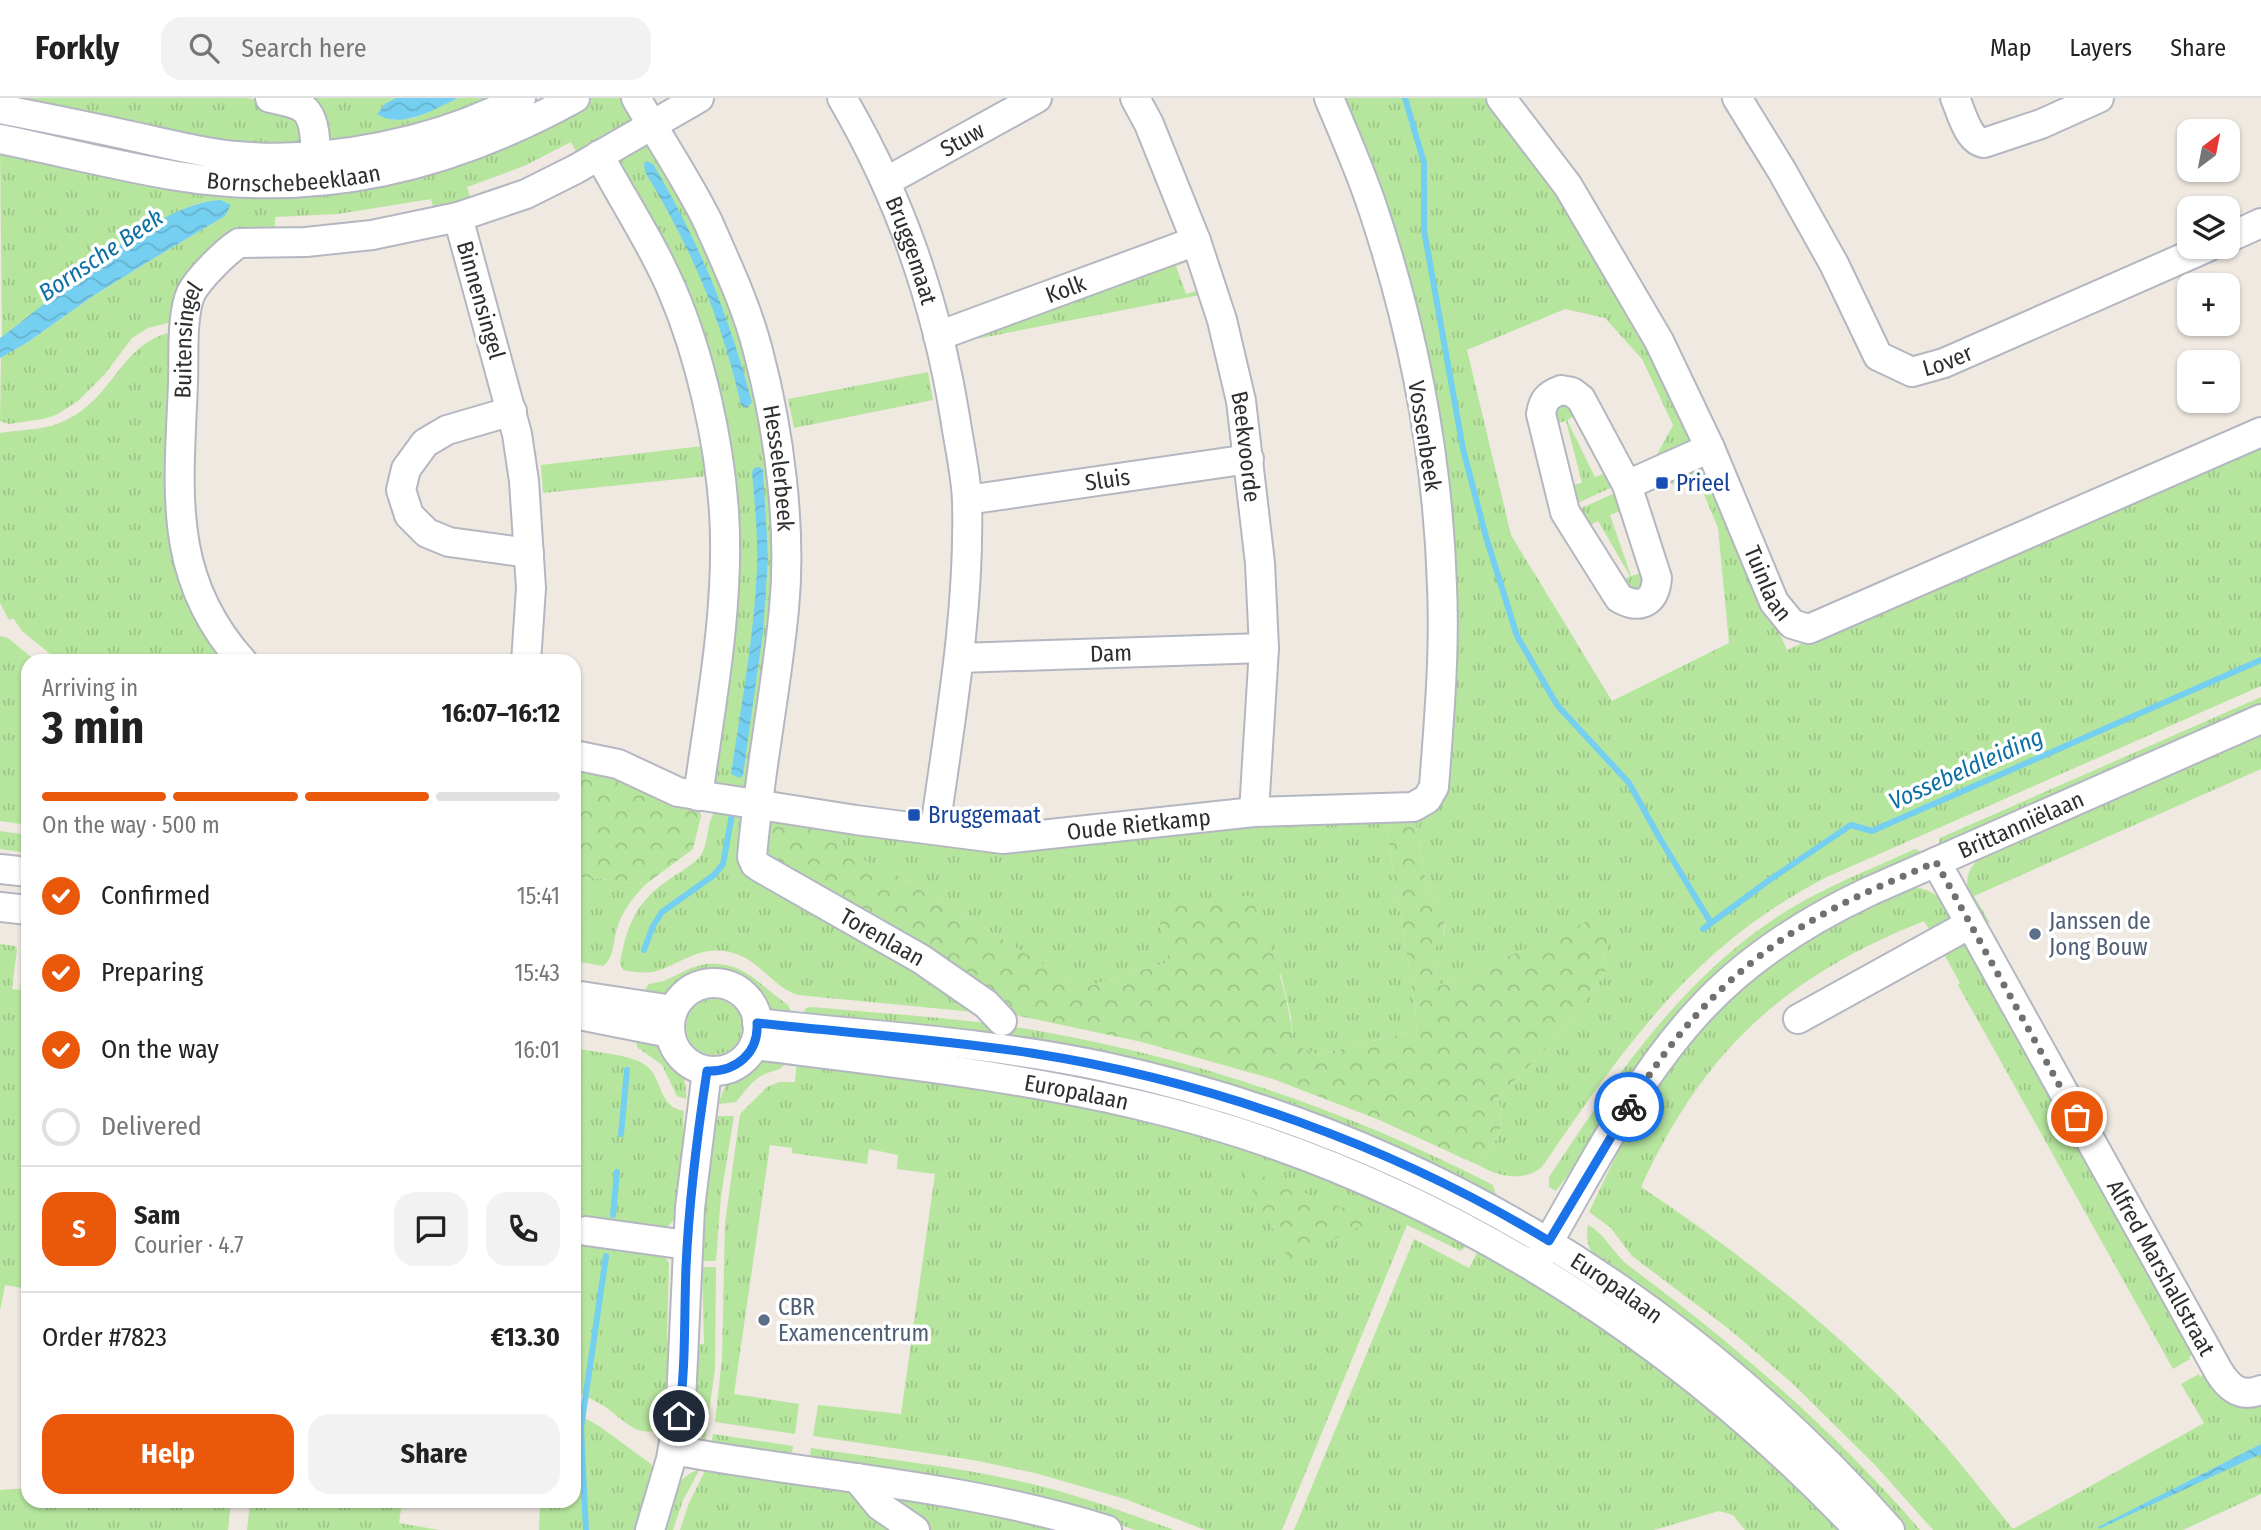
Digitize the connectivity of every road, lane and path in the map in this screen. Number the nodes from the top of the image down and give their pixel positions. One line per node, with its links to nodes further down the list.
1 (271, 98): 18 (street)
2 (522, 98): 18 (street, Bornschebeeklaan)
3 (575, 98): 18 (street, Bornschebeeklaan)
4 (636, 98): 15 (street, Hesselerbeek)
5 (699, 98): 15 (street, Binnensingel)
6 (842, 98): 19 (street, Bruggemaat)
7 (1037, 98): 19 (street, Stuw)
8 (1135, 98): 23 (street, Beekvoorde)
9 (1329, 98): 39 (street, Vossenbeek)
10 (1501, 98): 28 (street, Tuinlaan)
11 (1737, 98): 24 (street, Lover)
12 (2099, 98): 13 (street)
13 (1966, 102)
14 (0, 109): 18 (street, Bornschebeeklaan)
15 (651, 126): 17 (street, Binnensingel); 41 (street, Hesselerbeek)
16 (0, 139): 18 (street, Bornschebeeklaan)
17 (600, 155): 20 (street, Binnensingel); 40 (street)
18 (316, 168)
19 (887, 181): 25 (street, Bruggemaat)
20 (458, 217): 26 (street, Binnensingel); 34 (street, Buitensingel)
21 (2261, 223): 22 (street)
22 (2240, 233)
23 (1196, 241): 25 (street, Kolk); 29 (street, Beekvoorde)
24 (2181, 259)
25 (938, 336): 31 (street, Bruggemaat)
26 (512, 411): 32 (street, Binnensingel); 32 (street)
27 (2261, 432): 28 (street, Tuinlaan)
28 (1710, 448): 30 (street)
29 (1249, 458): 31 (street, Sluis); 33 (street, Beekvoorde)
30 (1627, 485): 30 (street)
31 (967, 500): 36 (street, Bruggemaat)
32 (529, 553): 35 (street, Binnensingel)
33 (1264, 648): 36 (street, Dam); 42 (street, Beekvoorde)
34 (236, 654)
35 (527, 654)
36 (959, 657): 43 (street, Bruggemaat)
37 (2261, 719): 44 (street, Brittanniëlaan)
38 (581, 756): 40 (street)
39 (1434, 787): 42 (street, Oude Rietkamp)
40 (704, 797): 41 (street, Oude Rietkamp)
41 (756, 804): 43 (street, Oude Rietkamp); 45 (street, Hesselerbeek)
42 (1254, 812): 43 (street, Oude Rietkamp)
43 (935, 829)
44 (1936, 862): 50 (street, Alfred Marshallstraat); 59 (street, Brittanniëlaan)
45 (755, 864): 55 (street, Torenlaan)
46 (0, 869): 47 (street)
47 (21, 871)
48 (0, 907): 49 (street)
49 (21, 909)
50 (1970, 924): 53 (street); 62 (street, Alfred Marshallstraat)
51 (581, 997): 54 (street)
52 (581, 1014): 54 (street)
53 (1798, 1019)
54 (672, 1021): 56 (street); 57 (street)
55 (1003, 1021)
56 (756, 1034): 57 (street); 59 (street, Europalaan); 61 (street, Europalaan)
57 (707, 1071): 60 (street)
58 (586, 1231): 60 (street)
59 (1549, 1241): 61 (street, Brittanniëlaan); 70 (street, Europalaan)
60 (687, 1245): 63 (street)
61 (1534, 1267): 69 (street, Europalaan)
62 (2261, 1390)
63 (673, 1450): 64 (street); 66 (street)
64 (857, 1478): 65 (street); 67 (street)
65 (1076, 1525): 68 (street)
66 (650, 1530)
67 (915, 1530)
68 (1107, 1530)
69 (1859, 1530)
70 (1890, 1530)

